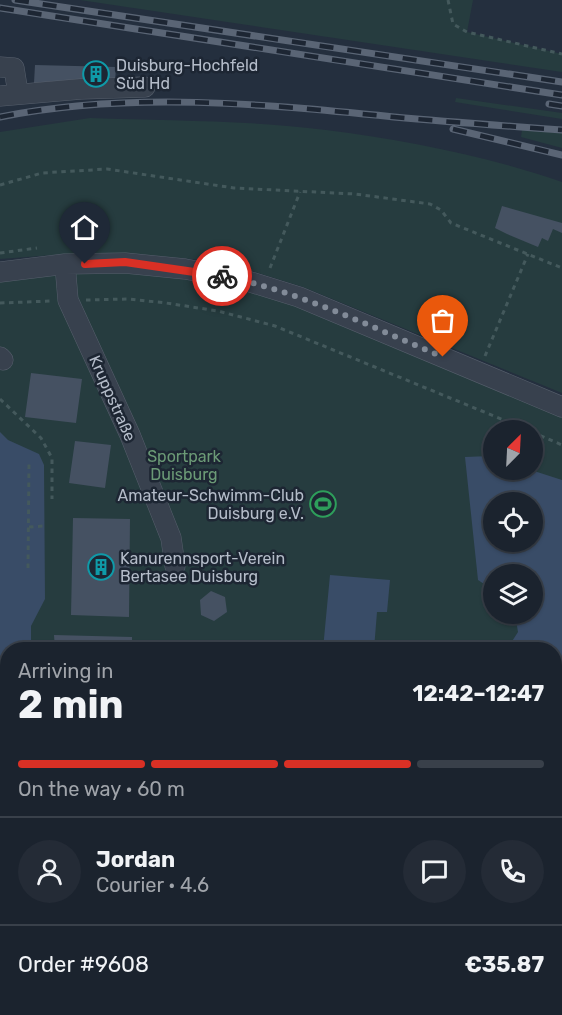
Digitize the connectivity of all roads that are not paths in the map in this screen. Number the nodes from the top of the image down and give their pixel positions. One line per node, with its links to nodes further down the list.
1 (0, 67): 3 (street)
2 (145, 87): 3 (street)
3 (9, 94)
4 (65, 264): 5 (street); 6 (street); 7 (street, Kruppstraße)
5 (0, 272)
6 (562, 408)
7 (175, 566)

